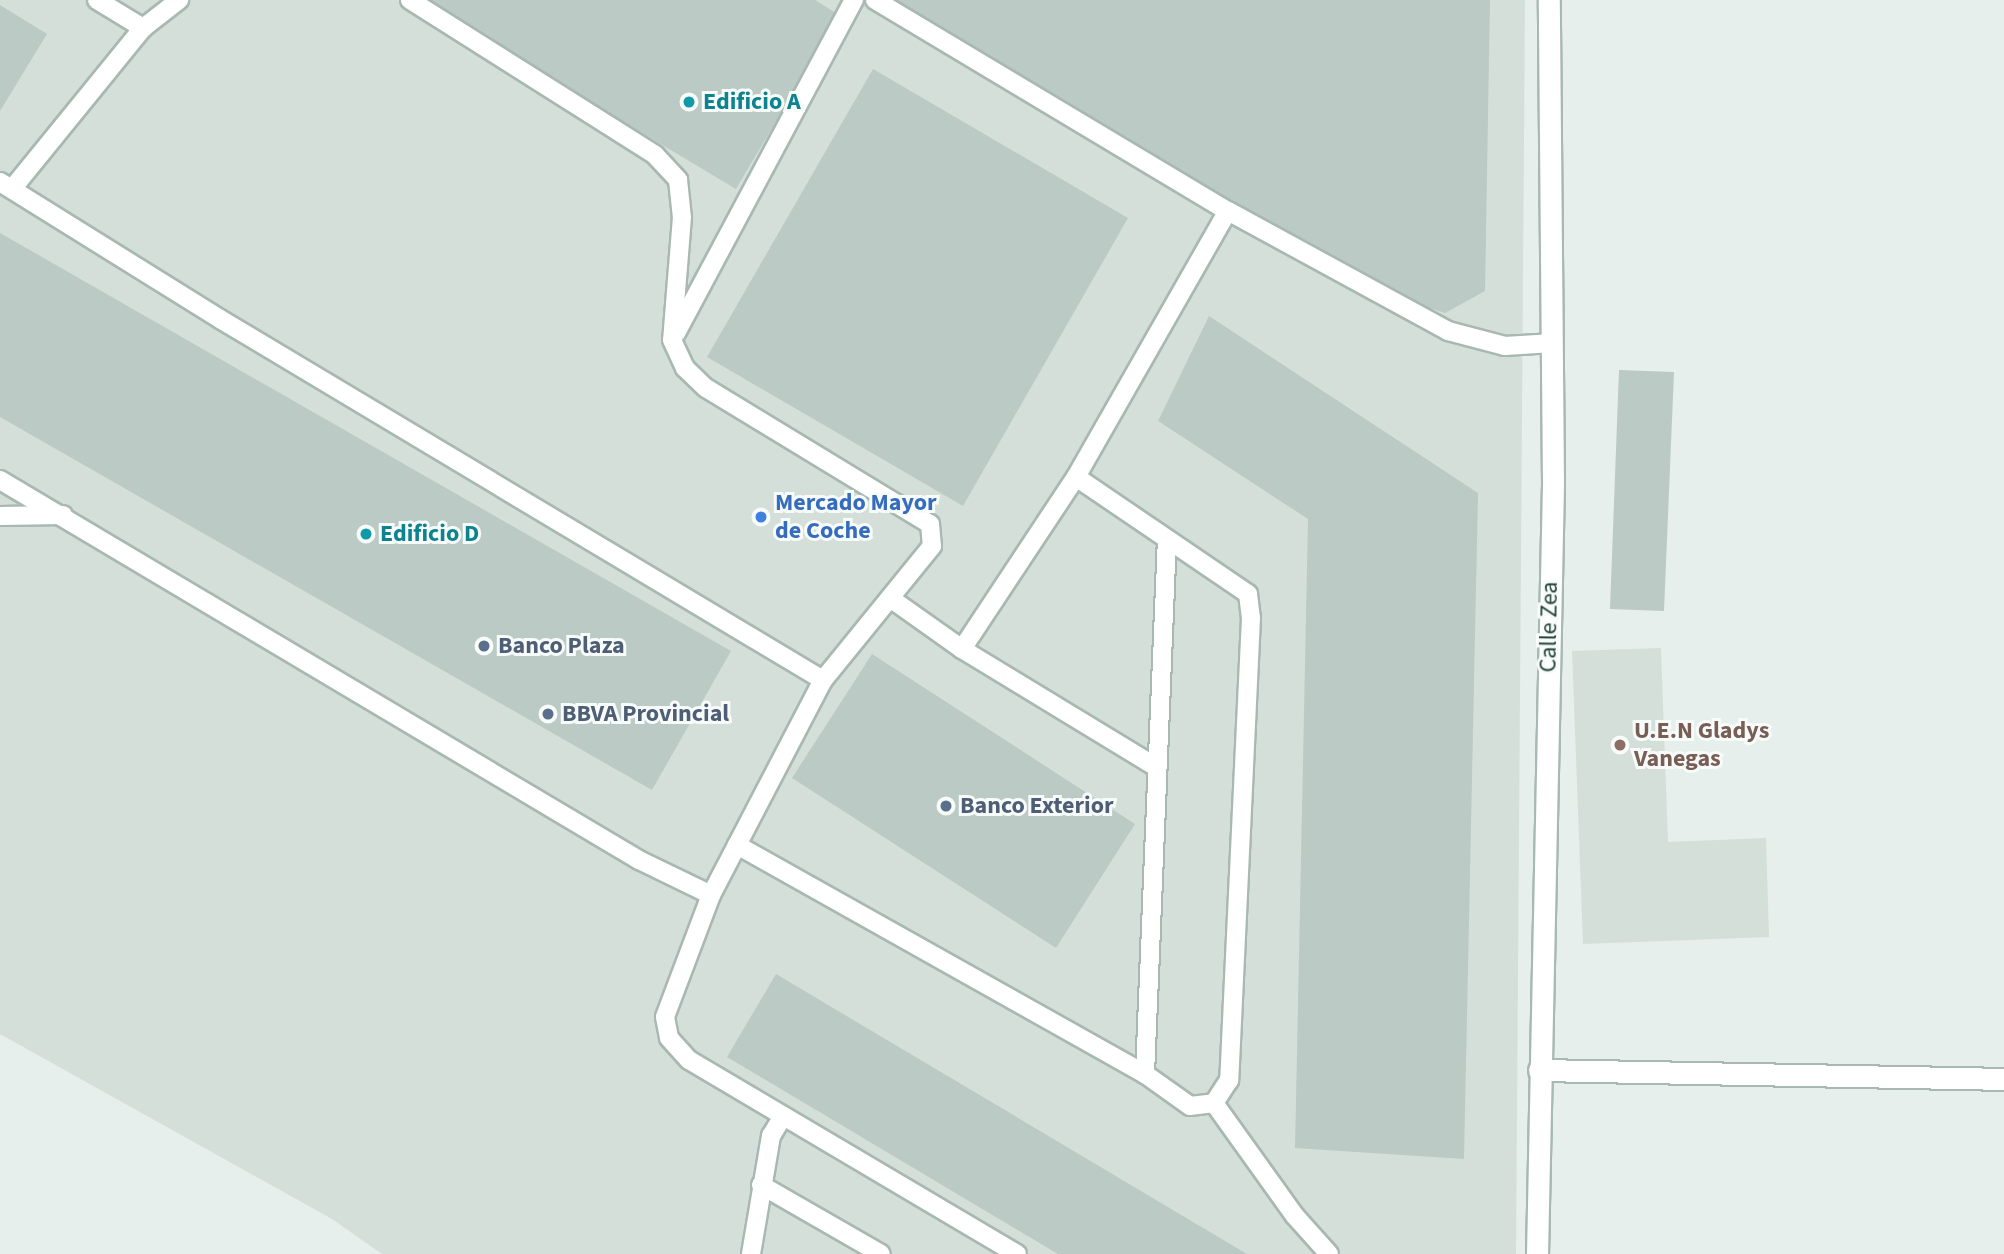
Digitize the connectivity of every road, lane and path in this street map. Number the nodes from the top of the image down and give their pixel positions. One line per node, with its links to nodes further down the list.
1 (97, 0): 7 (lane)
2 (179, 0): 7 (lane)
3 (410, 0): 10 (lane)
4 (855, 0): 10 (lane)
5 (875, 0): 9 (lane)
6 (1549, 0): 11 (street, Calle Zea)
7 (143, 28): 8 (lane)
8 (6, 186): 19 (lane)
9 (1228, 211): 11 (lane); 12 (lane)
10 (672, 340): 17 (lane)
11 (1553, 343): 23 (street, Calle Zea)
12 (1076, 477): 16 (lane); 18 (lane)
13 (0, 480): 14 (lane)
14 (63, 515): 15 (lane); 22 (lane)
15 (0, 516)
16 (1167, 539): 20 (lane); 26 (lane)
17 (890, 598): 18 (lane); 19 (lane)
18 (962, 649): 20 (lane)
19 (822, 680): 21 (lane)
20 (1156, 767): 24 (lane)
21 (737, 845): 22 (lane); 24 (lane)
22 (711, 895): 27 (lane)
23 (1539, 1070): 25 (street); 33 (street, Calle Zea)
24 (1145, 1074): 26 (lane)
25 (2004, 1079)
26 (1214, 1103): 32 (lane)
27 (783, 1116): 28 (lane); 31 (lane)
28 (761, 1185): 29 (lane); 30 (lane)
29 (751, 1254)
30 (881, 1254)
31 (1017, 1254)
32 (1329, 1254)
33 (1537, 1254)

